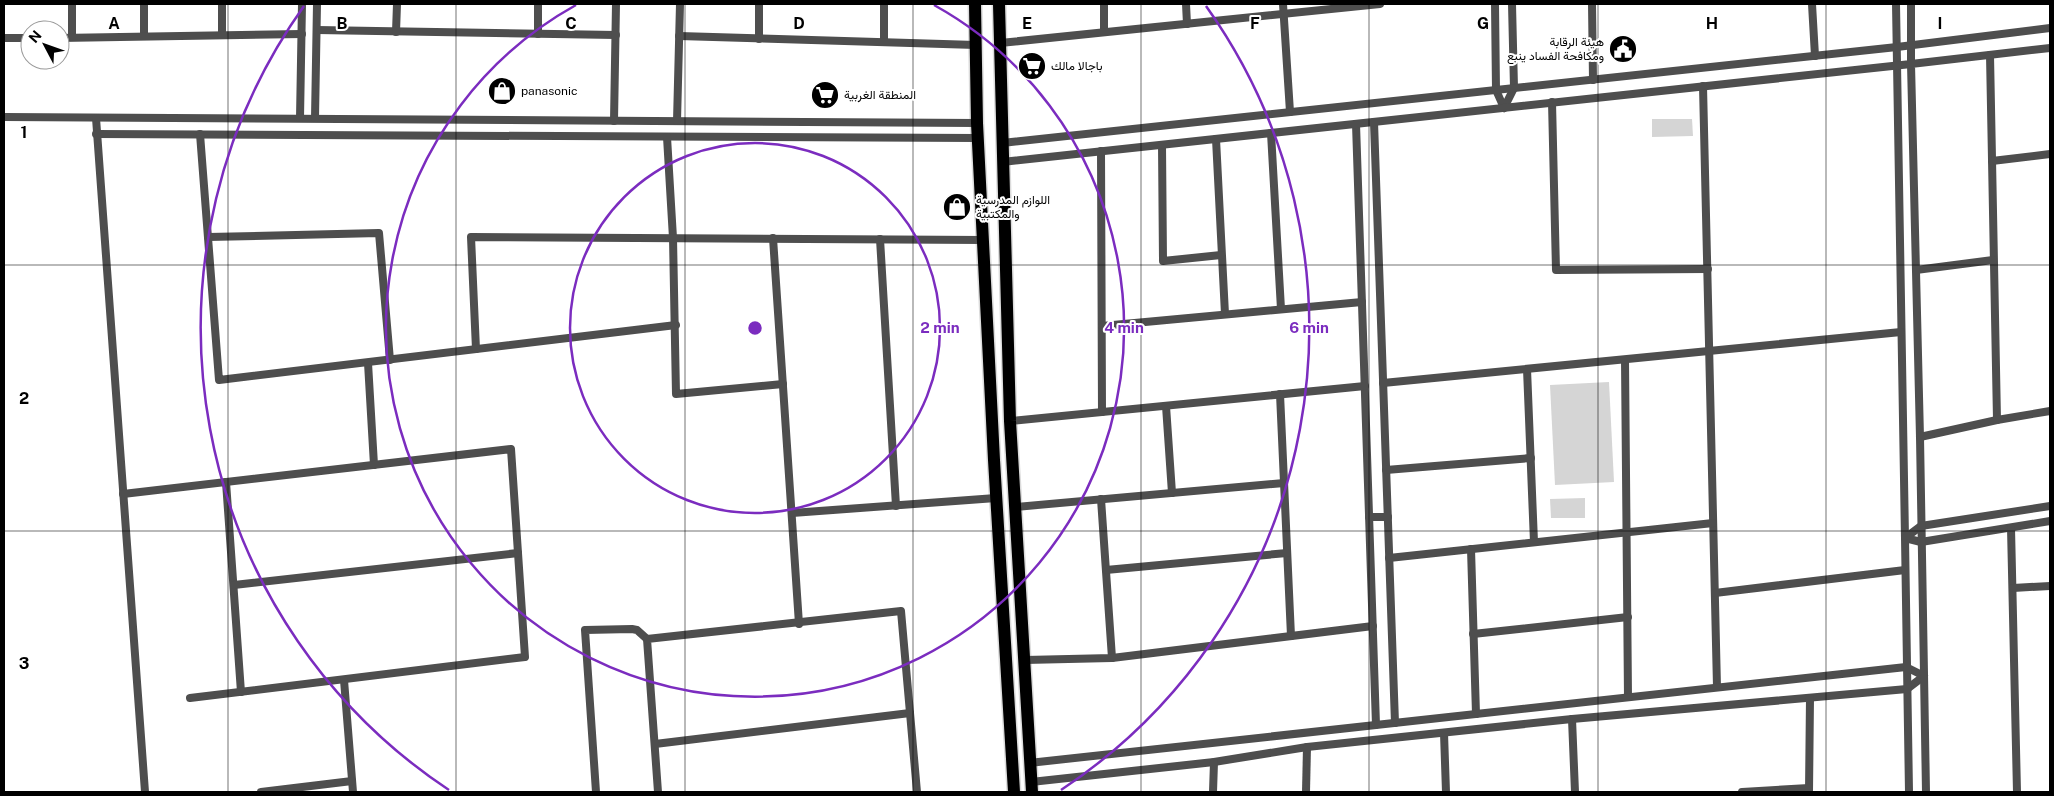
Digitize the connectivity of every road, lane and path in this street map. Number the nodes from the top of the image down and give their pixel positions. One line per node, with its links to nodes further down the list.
1 (72, 4): 36 (street)
2 (144, 4): 34 (street)
3 (222, 4): 32 (street)
4 (302, 4): 30 (street)
5 (317, 4): 27 (street)
6 (397, 4): 28 (street)
7 (538, 4): 31 (street)
8 (616, 4): 33 (street)
9 (680, 4): 35 (street)
10 (759, 4): 39 (street)
11 (884, 4): 40 (street)
12 (975, 4): 42 (main road)
13 (999, 4): 41 (main road)
14 (1104, 4): 29 (street)
15 (1186, 4): 25 (street)
16 (1283, 4): 24 (street)
17 (1380, 4): 24 (street)
18 (1495, 4): 53 (street)
19 (1512, 4): 52 (street)
20 (1592, 4): 50 (street)
21 (1812, 4): 47 (street)
22 (1896, 4): 44 (street)
23 (1910, 4): 43 (street)
24 (1284, 14): 25 (street); 56 (street)
25 (1187, 24): 29 (street)
26 (2050, 28): 43 (street)
27 (317, 30): 28 (street); 60 (street)
28 (396, 32): 31 (street)
29 (1104, 32): 41 (street)
30 (302, 34): 32 (street); 59 (street)
31 (538, 34): 33 (street)
32 (222, 35): 34 (street)
33 (616, 35): 61 (street)
34 (144, 36): 36 (street)
35 (679, 36): 39 (street); 62 (street)
36 (72, 37)
37 (4, 38): 38 (street)
38 (20, 38)
39 (759, 39): 40 (street)
40 (884, 42): 42 (street)
41 (1000, 43): 72 (main road)
42 (976, 45): 64 (main road)
43 (1911, 46): 44 (street); 48 (street)
44 (1896, 48): 47 (street); 49 (street)
45 (2050, 48): 46 (street)
46 (1990, 55): 48 (street); 76 (street)
47 (1815, 56): 50 (street)
48 (1911, 64): 49 (street); 86 (street)
49 (1897, 66): 51 (street); 92 (street)
50 (1592, 80): 52 (street)
51 (1703, 86): 54 (street); 85 (street)
52 (1514, 88): 53 (street); 55 (street)
53 (1496, 90): 55 (street); 56 (street)
54 (1552, 102): 55 (street); 85 (street)
55 (1504, 108): 63 (street)
56 (1290, 112): 72 (street)
57 (4, 118): 58 (street)
58 (96, 118): 59 (street); 67 (street)
59 (300, 118): 60 (street)
60 (315, 118): 61 (street)
61 (614, 121): 62 (street)
62 (677, 121): 64 (street)
63 (1374, 122): 65 (street); 100 (street)
64 (977, 124): 70 (main road)
65 (1356, 124): 66 (street); 87 (street)
66 (1271, 133): 71 (street); 88 (street)
67 (96, 134): 68 (street); 115 (street)
68 (200, 134): 69 (street); 78 (street)
69 (667, 137): 70 (street); 79 (street)
70 (978, 138): 82 (main road)
71 (1216, 139): 73 (street); 83 (street)
72 (1002, 143): 77 (main road)
73 (1162, 145): 74 (street); 83 (street)
74 (1102, 151): 77 (street); 91 (street)
75 (2050, 154): 76 (street)
76 (1992, 161): 84 (street)
77 (1002, 162): 107 (main road)
78 (208, 237): 95 (street); 97 (street)
79 (673, 238): 80 (street); 90 (street); 93 (street)
80 (773, 238): 81 (street); 99 (street)
81 (880, 239): 82 (street); 118 (street)
82 (984, 240): 116 (main road)
83 (1221, 255): 89 (street)
84 (1993, 260): 86 (street); 106 (street)
85 (1708, 269): 94 (street)
86 (1916, 270): 108 (street)
87 (1362, 302): 88 (street); 101 (street)
88 (1281, 309): 89 (street)
89 (1225, 314): 91 (street)
90 (676, 325): 93 (street); 99 (street)
91 (1102, 326): 105 (street)
92 (1902, 332): 94 (street); 129 (street)
93 (476, 349): 95 (street)
94 (1710, 351): 96 (street); 125 (street)
95 (390, 360): 97 (street)
96 (1625, 360): 98 (street); 128 (street)
97 (368, 363): 110 (street)
98 (1527, 369): 100 (street); 109 (street)
99 (783, 384): 121 (street)
100 (1383, 384): 111 (street)
101 (1365, 386): 102 (street); 122 (street)
102 (1280, 394): 103 (street); 113 (street)
103 (1166, 406): 105 (street); 114 (street)
104 (2050, 411): 106 (street)
105 (1102, 412): 107 (street)
106 (1997, 420): 108 (street)
107 (1010, 421): 120 (main road)
108 (1920, 437): 126 (street)
109 (1531, 458): 111 (street); 130 (street)
110 (374, 465): 112 (street); 133 (street)
111 (1386, 470): 123 (street)
112 (226, 482): 115 (street); 138 (street)
113 (1284, 483): 114 (street); 134 (street)
114 (1172, 493): 117 (street)
115 (123, 494): 172 (street)
116 (996, 498): 118 (street); 178 (main road)
117 (1101, 500): 120 (street); 136 (street)
118 (896, 506): 121 (street)
119 (2050, 506): 126 (street)
120 (1015, 507): 149 (main road)
121 (792, 514): 143 (street)
122 (1369, 517): 123 (street); 144 (street)
123 (1388, 517): 135 (street)
124 (2050, 522): 127 (street)
125 (1713, 523): 128 (street); 141 (street)
126 (1921, 526): 129 (street); 131 (street)
127 (2010, 528): 131 (street); 140 (street)
128 (1627, 532): 130 (street); 142 (street)
129 (1905, 538): 131 (street); 137 (street)
130 (1534, 542): 132 (street)
131 (1922, 542): 151 (street)
132 (1471, 549): 135 (street); 145 (street)
133 (518, 553): 138 (street); 152 (street)
134 (1287, 553): 136 (street); 146 (street)
135 (1389, 558): 162 (street)
136 (1106, 570): 148 (street)
137 (1905, 570): 141 (street); 150 (street)
138 (234, 585): 155 (street)
139 (2050, 586): 140 (street)
140 (2013, 588): 186 (street)
141 (1715, 592): 153 (street)
142 (1628, 617): 145 (street); 156 (street)
143 (799, 624): 147 (street); 159 (street)
144 (1373, 626): 146 (street); 163 (street)
145 (1474, 634): 160 (street)
146 (1291, 636): 148 (street)
147 (647, 639): 165 (street); 175 (street)
148 (1112, 658): 149 (street)
149 (1024, 660): 168 (main road)
150 (1906, 667): 151 (street); 153 (street); 154 (street)
151 (1924, 676): 154 (street); 185 (street)
152 (344, 680): 155 (street); 169 (street)
153 (1717, 687): 156 (street)
154 (1907, 689): 158 (street); 184 (street)
155 (241, 692): 157 (street)
156 (1628, 697): 160 (street)
157 (190, 698)
158 (1810, 698): 161 (street); 171 (street)
159 (910, 713): 165 (street); 177 (street)
160 (1476, 714): 162 (street)
161 (1572, 719): 164 (street); 182 (street)
162 (1394, 723): 163 (street)
163 (1376, 725): 168 (street)
164 (1444, 733): 166 (street); 181 (street)
165 (655, 744): 176 (street)
166 (1307, 747): 167 (street); 180 (street)
167 (1214, 762): 170 (street); 179 (street)
168 (1030, 763): 170 (main road)
169 (352, 781): 173 (street); 174 (street)
170 (1031, 787)
171 (1809, 790): 183 (street)
172 (145, 792)
173 (261, 792)
174 (353, 792)
175 (596, 792)
176 (658, 792)
177 (917, 792)
178 (1014, 792)
179 (1212, 792)
180 (1306, 792)
181 (1446, 792)
182 (1575, 792)
183 (1742, 792)
184 (1909, 792)
185 (1926, 792)
186 (2018, 792)

